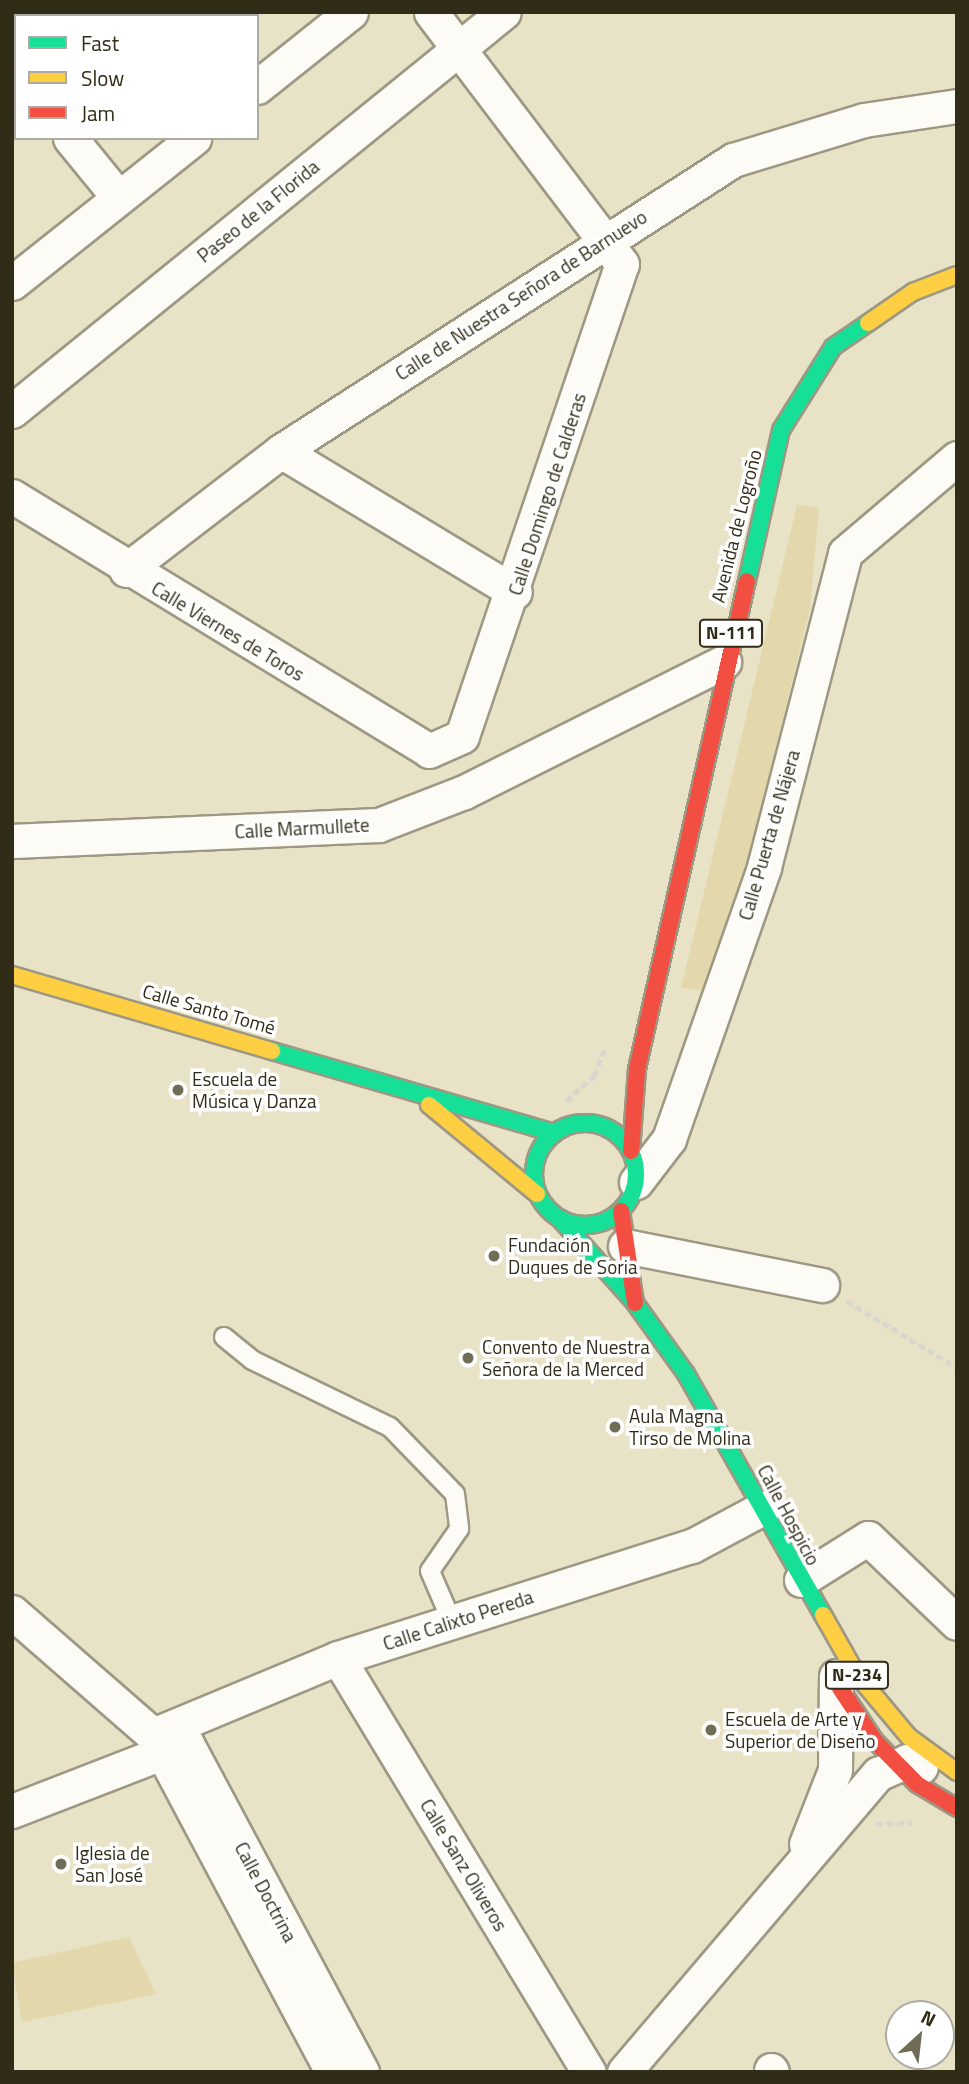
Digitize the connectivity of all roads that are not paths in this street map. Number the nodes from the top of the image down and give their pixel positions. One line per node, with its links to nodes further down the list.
1 (351, 12): 5 (street)
2 (431, 12): 4 (street)
3 (504, 12): 4 (street, Paseo de la Florida)
4 (455, 49): 10 (street); 13 (street, Paseo de la Florida)
5 (259, 86)
6 (957, 106): 10 (street, Calle de Nuestra Señora de Barnuevo)
7 (72, 140): 9 (street)
8 (192, 140): 9 (street)
9 (119, 198): 12 (street)
10 (605, 238): 14 (street, Calle de Nuestra Señora de Barnuevo); 18 (street, Calle Domingo de Calderas)
11 (957, 275): 19 (main road, Avenida de Logroño / N-111)
12 (12, 283)
13 (12, 411)
14 (281, 451): 17 (street, Calle de Nuestra Señora de Barnuevo); 18 (street)
15 (957, 458): 29 (street, Calle Puerta de Nájera)
16 (12, 496): 17 (street, Calle Viernes de Toros)
17 (126, 570): 20 (street, Calle Viernes de Toros)
18 (515, 592): 20 (street, Calle Domingo de Calderas)
19 (724, 662): 21 (street, Calle Marmullete); 23 (main road, Avenida de Logroño / N-111)
20 (449, 746)
21 (12, 841)
22 (12, 975): 24 (main road, Calle Santo Tomé)
23 (636, 1074): 25 (main road); 29 (main road, Avenida de Logroño / N-111)
24 (396, 1082): 28 (main road, Calle Santo Tomé); 30 (main road, Calle Santo Tomé)
25 (619, 1090)
26 (603, 1107): 27 (main road)
27 (584, 1122): 28 (main road); 29 (main road)
28 (554, 1133): 30 (main road)
29 (629, 1181): 31 (main road); 32 (main road, Calle Hospicio / N-234)
30 (537, 1194): 31 (main road)
31 (559, 1219): 34 (main road, Calle Hospicio / N-234)
32 (625, 1246): 33 (street); 34 (main road, Calle Hospicio / N-234)
33 (822, 1285)
34 (635, 1303): 36 (main road, Calle Hospicio / N-234)
35 (224, 1337): 39 (lane)
36 (763, 1508): 37 (main road, Calle Hospicio / N-234); 39 (street, Calle Calixto Pereda)
37 (808, 1593): 40 (street); 42 (main road); 45 (main road, N-234)
38 (12, 1612): 43 (street, Calle Doctrina)
39 (452, 1622): 41 (street, Calle Calixto Pereda)
40 (957, 1623)
41 (338, 1658): 43 (street, Calle Calixto Pereda); 52 (street, Calle Sanz Oliveros)
42 (836, 1674): 44 (main road); 49 (street)
43 (158, 1744): 48 (street, Calle Calixto Pereda); 50 (street, Calle Doctrina); 51 (street, Calle Doctrina)
44 (910, 1766): 46 (street); 47 (main road); 49 (street)
45 (957, 1772)
46 (957, 1791)
47 (957, 1808)
48 (12, 1811)
49 (792, 1875): 53 (street)
50 (332, 2072)
51 (362, 2072)
52 (589, 2072)
53 (624, 2072)

